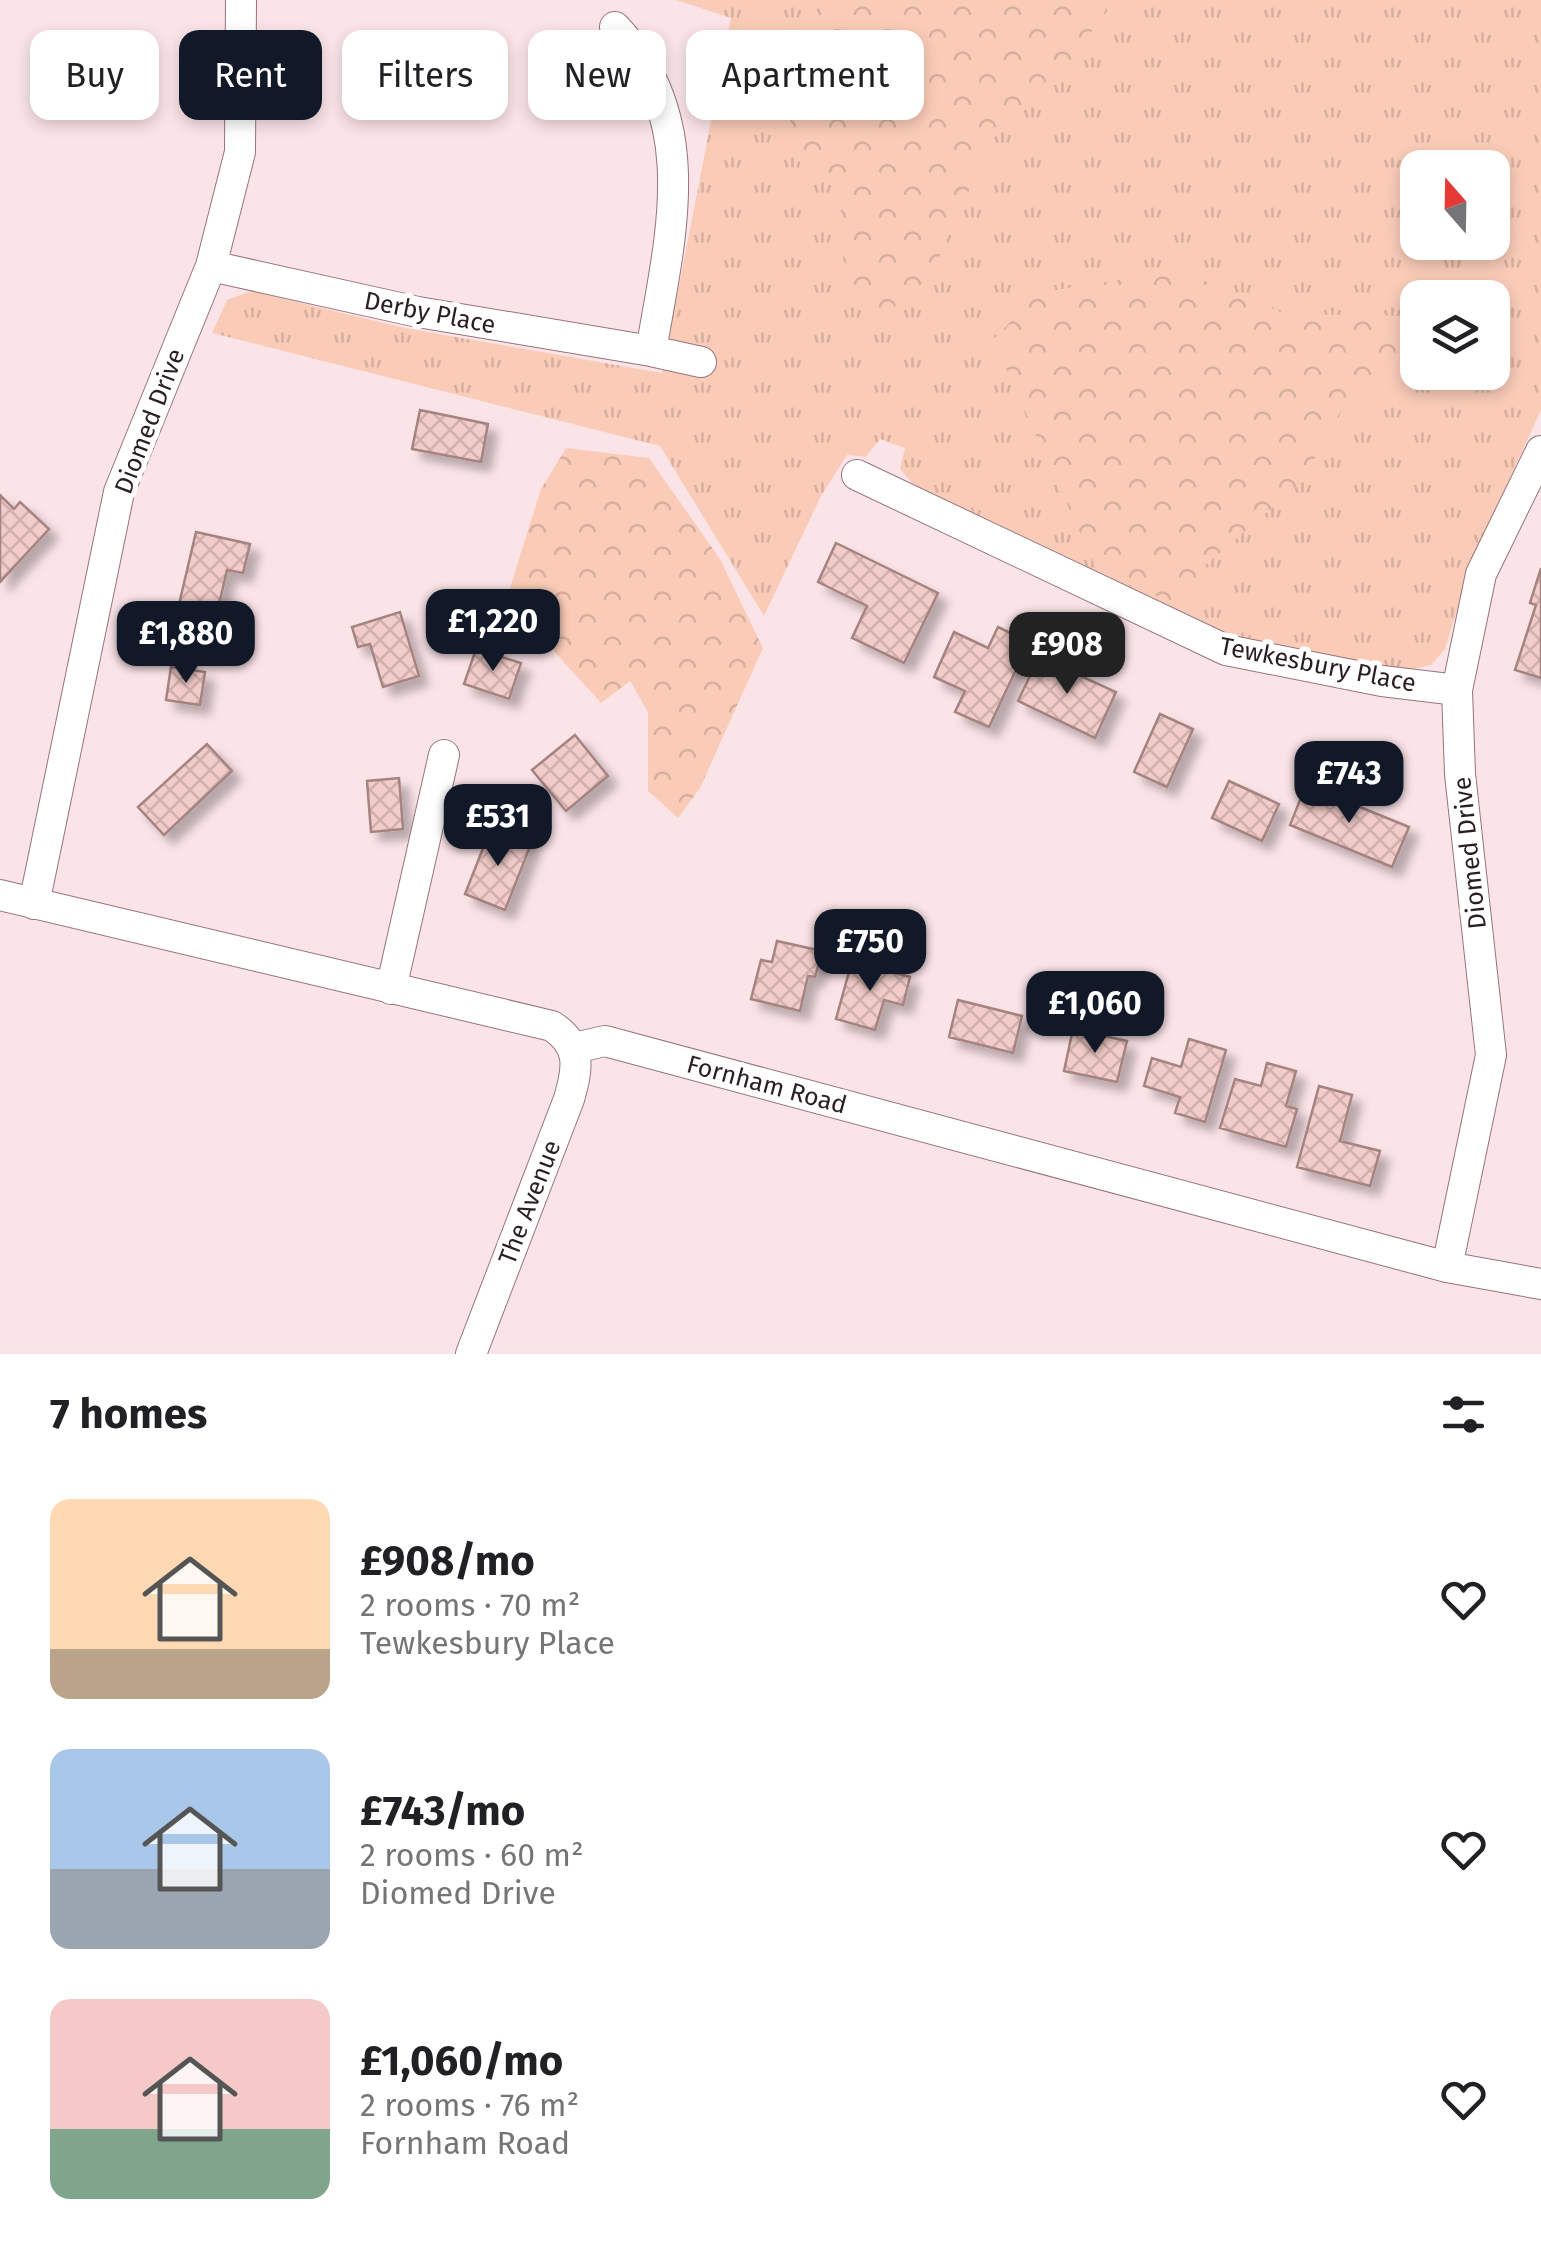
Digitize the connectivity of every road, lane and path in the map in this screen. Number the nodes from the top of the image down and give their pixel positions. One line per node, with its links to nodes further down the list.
1 (241, 0): 3 (street, Diomed Drive)
2 (615, 27): 4 (street)
3 (211, 266): 4 (street, Derby Place); 11 (street, Diomed Drive)
4 (650, 351): 5 (street, Derby Place)
5 (701, 362)
6 (1540, 454): 8 (street, Diomed Drive)
7 (857, 475): 8 (street, Tewkesbury Place)
8 (1457, 690): 14 (street, Diomed Drive)
9 (444, 755): 12 (street)
10 (0, 894): 11 (street)
11 (34, 904): 12 (street)
12 (391, 988): 13 (street)
13 (574, 1048): 14 (street, Fornham Road); 16 (street, The Avenue)
14 (1448, 1266): 15 (street, Fornham Road)
15 (1541, 1284)
16 (471, 1354)

